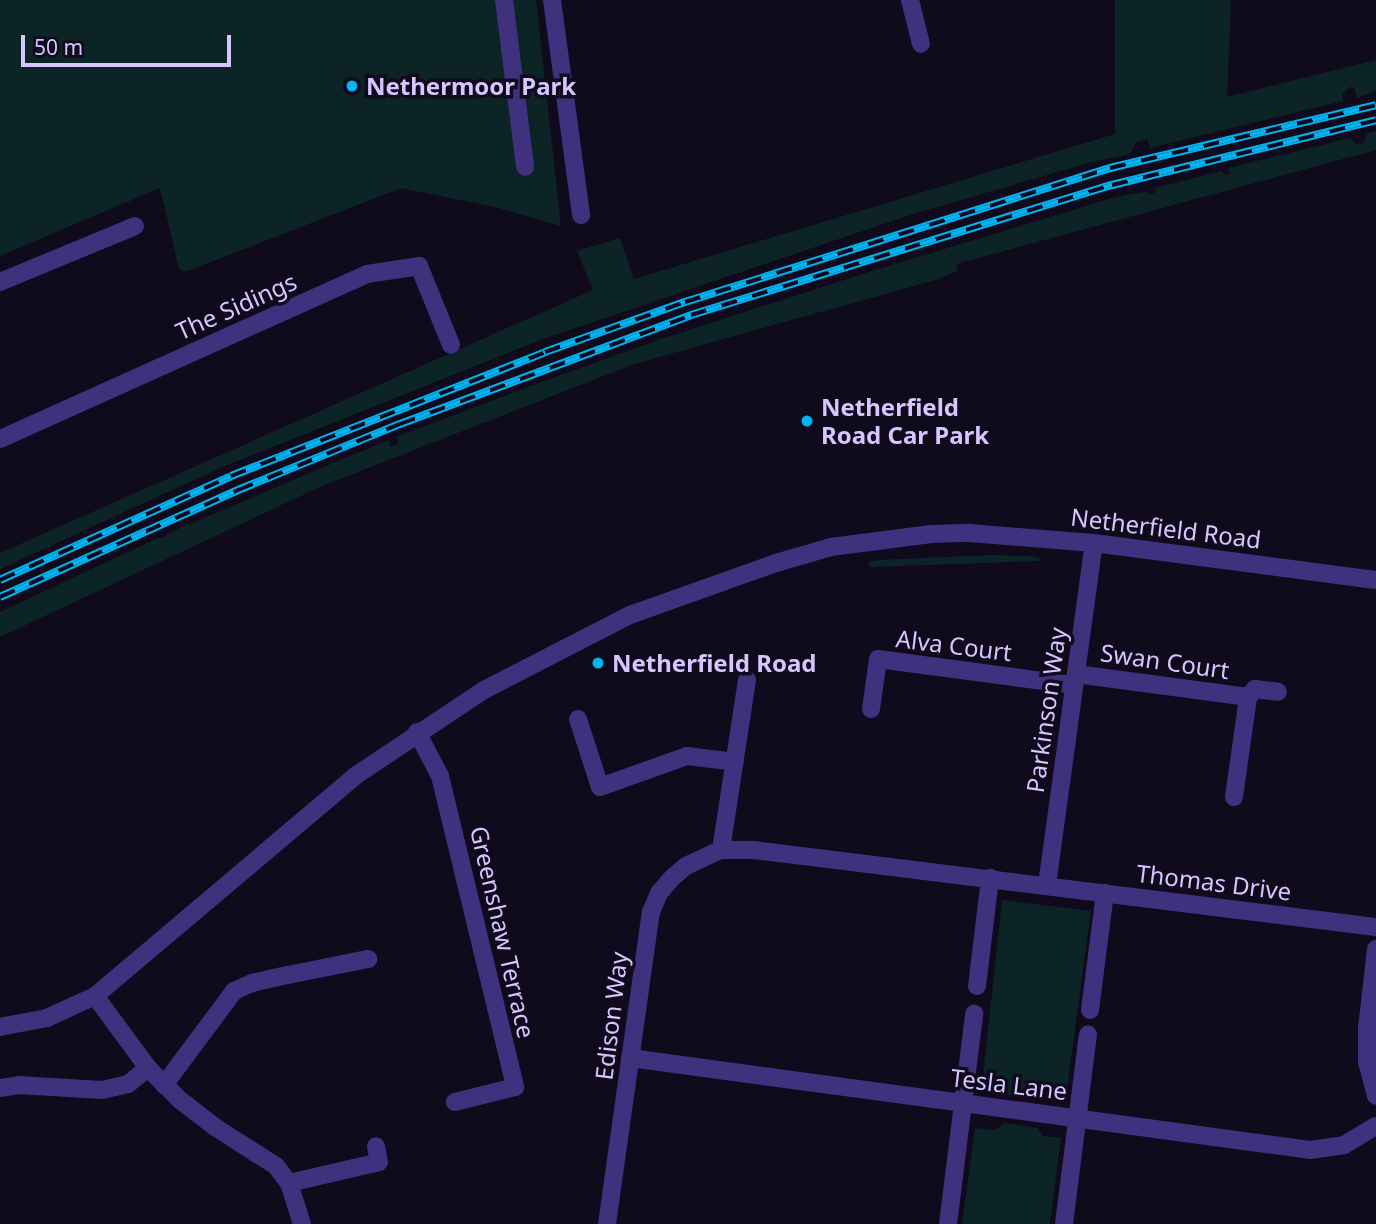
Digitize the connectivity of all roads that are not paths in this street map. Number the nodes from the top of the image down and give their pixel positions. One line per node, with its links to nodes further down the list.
1 (504, 0): 5 (street)
2 (552, 0): 6 (street)
3 (910, 0): 4 (street)
4 (921, 44)
5 (525, 167)
6 (581, 215)
7 (135, 226): 8 (street)
8 (0, 282)
9 (452, 345): 10 (street, The Sidings)
10 (0, 439)
11 (1094, 542): 12 (street, Netherfield Road); 13 (street, Parkinson Way); 19 (street, Netherfield Road)
12 (1376, 580)
13 (1075, 679): 16 (street, Swan Court); 17 (street, Alva Court); 24 (street, Parkinson Way)
14 (747, 680): 20 (street)
15 (1278, 692): 16 (street, Swan Court)
16 (1248, 697): 21 (street, Swan Court)
17 (871, 709)
18 (578, 719): 20 (street)
19 (417, 732): 30 (street, Netherfield Road); 40 (street, Greenshaw Terrace)
20 (735, 762): 22 (street)
21 (1234, 797)
22 (721, 850): 23 (street, Edison Way); 35 (street, Edison Way)
23 (990, 878): 24 (street, Edison Way); 29 (street)
24 (1047, 885): 25 (street, Thomas Drive)
25 (1105, 892): 26 (street, Thomas Drive); 31 (street)
26 (1376, 927)
27 (1376, 949): 39 (street)
28 (368, 959): 37 (street)
29 (977, 986)
30 (95, 996): 33 (street, Netherfield Road); 36 (street)
31 (1090, 1010)
32 (974, 1014): 41 (street)
33 (0, 1027)
34 (1088, 1035): 42 (street)
35 (630, 1058): 41 (street, Tesla Lane); 47 (street, Edison Way)
36 (148, 1068): 37 (street); 38 (street)
37 (164, 1085): 45 (street)
38 (0, 1087)
39 (1376, 1096)
40 (455, 1102)
41 (962, 1103): 42 (street, Tesla Lane); 48 (street)
42 (1077, 1118): 43 (street, Tesla Lane); 49 (street)
43 (1376, 1126)
44 (376, 1146): 45 (street)
45 (289, 1182): 46 (street)
46 (302, 1224)
47 (607, 1224)
48 (948, 1224)
49 (1064, 1224)

